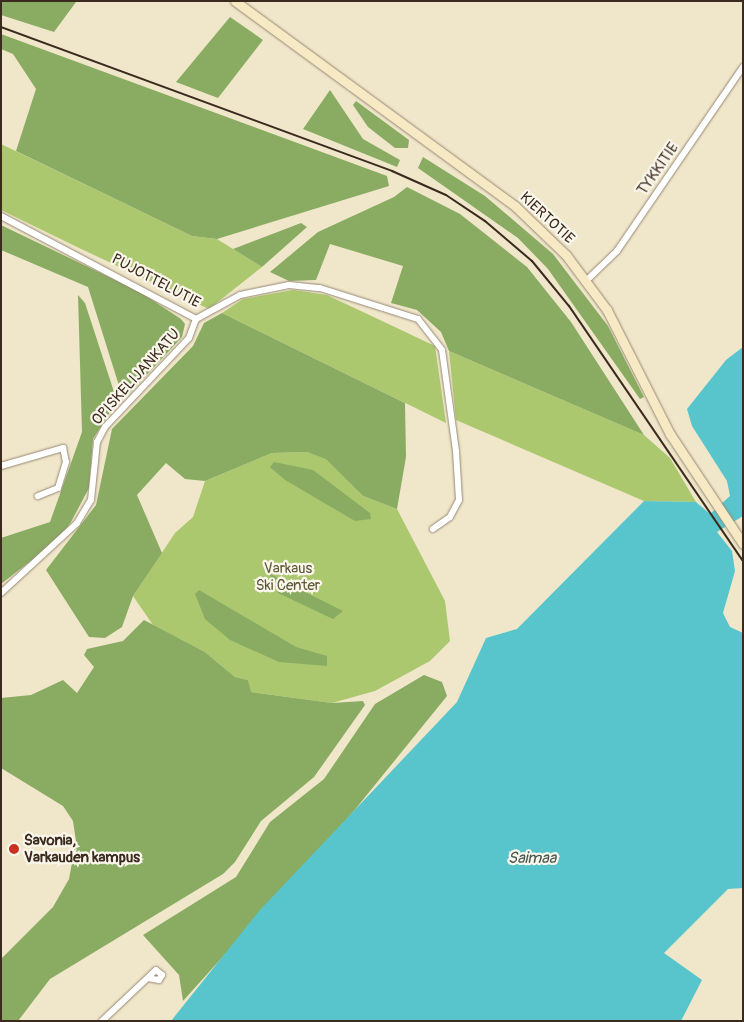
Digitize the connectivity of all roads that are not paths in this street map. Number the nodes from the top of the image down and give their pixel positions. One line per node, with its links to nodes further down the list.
1 (235, 1): 4 (street, KIERTOTIE)
2 (743, 67): 4 (street, TYKKITIE)
3 (1, 216): 5 (street, PUJOTTELUTIE)
4 (587, 280): 9 (street, KIERTOTIE)
5 (196, 319): 8 (street, PUJOTTELUTIE); 10 (street, OPISKELIJANKATU)
6 (1, 466): 7 (street)
7 (38, 496)
8 (433, 529)
9 (743, 544)
10 (1, 593)
11 (148, 978): 12 (street)
12 (102, 1021)

